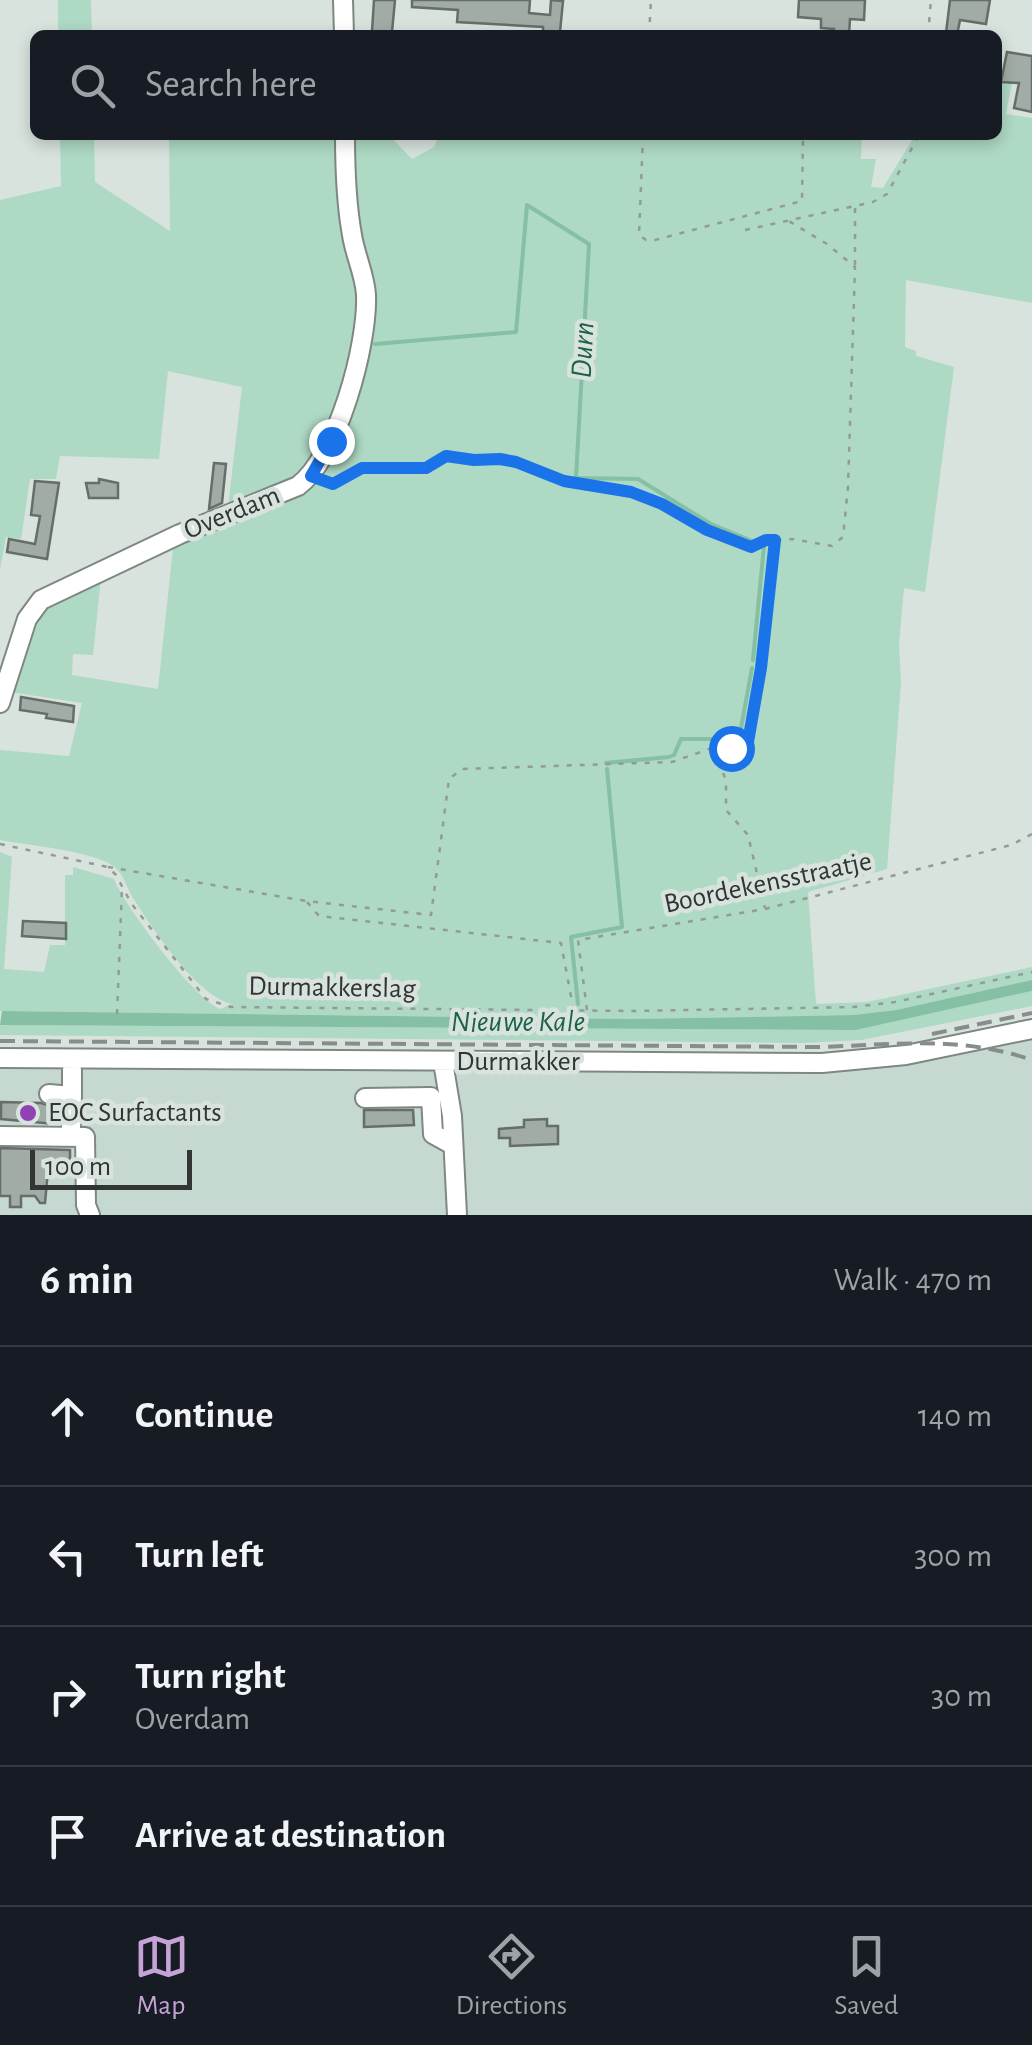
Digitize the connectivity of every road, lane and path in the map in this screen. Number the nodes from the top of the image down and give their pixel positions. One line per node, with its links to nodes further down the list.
1 (342, 0): 4 (street)
2 (651, 0): 5 (path)
3 (932, 0): 6 (path)
4 (344, 30)
5 (649, 30)
6 (929, 30)
7 (345, 140): 17 (street, Overdam)
8 (644, 140): 12 (path)
9 (803, 140): 12 (path)
10 (916, 140): 11 (path)
11 (855, 206): 13 (path); 16 (path)
12 (748, 218): 14 (path)
13 (786, 220): 14 (path); 16 (path)
14 (756, 226): 15 (path)
15 (745, 230)
16 (854, 266): 18 (path)
17 (311, 476): 18 (path); 19 (street, Overdam)
18 (775, 540): 20 (path)
19 (0, 702)
20 (712, 748): 25 (path); 26 (path)
21 (1032, 834): 26 (path, Boordekensstraatje)
22 (0, 844): 23 (path)
23 (108, 867): 24 (path, Durmakkerslag); 25 (path)
24 (122, 886): 28 (path, Durmakkerslag); 30 (path)
25 (306, 901): 28 (path)
26 (765, 909): 29 (path, Boordekensstraatje)
27 (1032, 972): 29 (path, Durmakkerslag)
28 (573, 1010): 29 (path, Durmakkerslag)
29 (587, 1010)
30 (117, 1014)
31 (1032, 1029): 34 (street, Durmakker)
32 (0, 1058): 33 (street, Durmakker)
33 (49, 1059): 34 (street, Durmakker); 36 (street)
34 (443, 1062): 40 (street)
35 (72, 1070): 36 (street)
36 (72, 1096): 38 (street)
37 (365, 1098): 40 (street)
38 (71, 1128)
39 (0, 1136): 41 (street)
40 (453, 1145): 42 (street)
41 (90, 1215)
42 (457, 1215)

